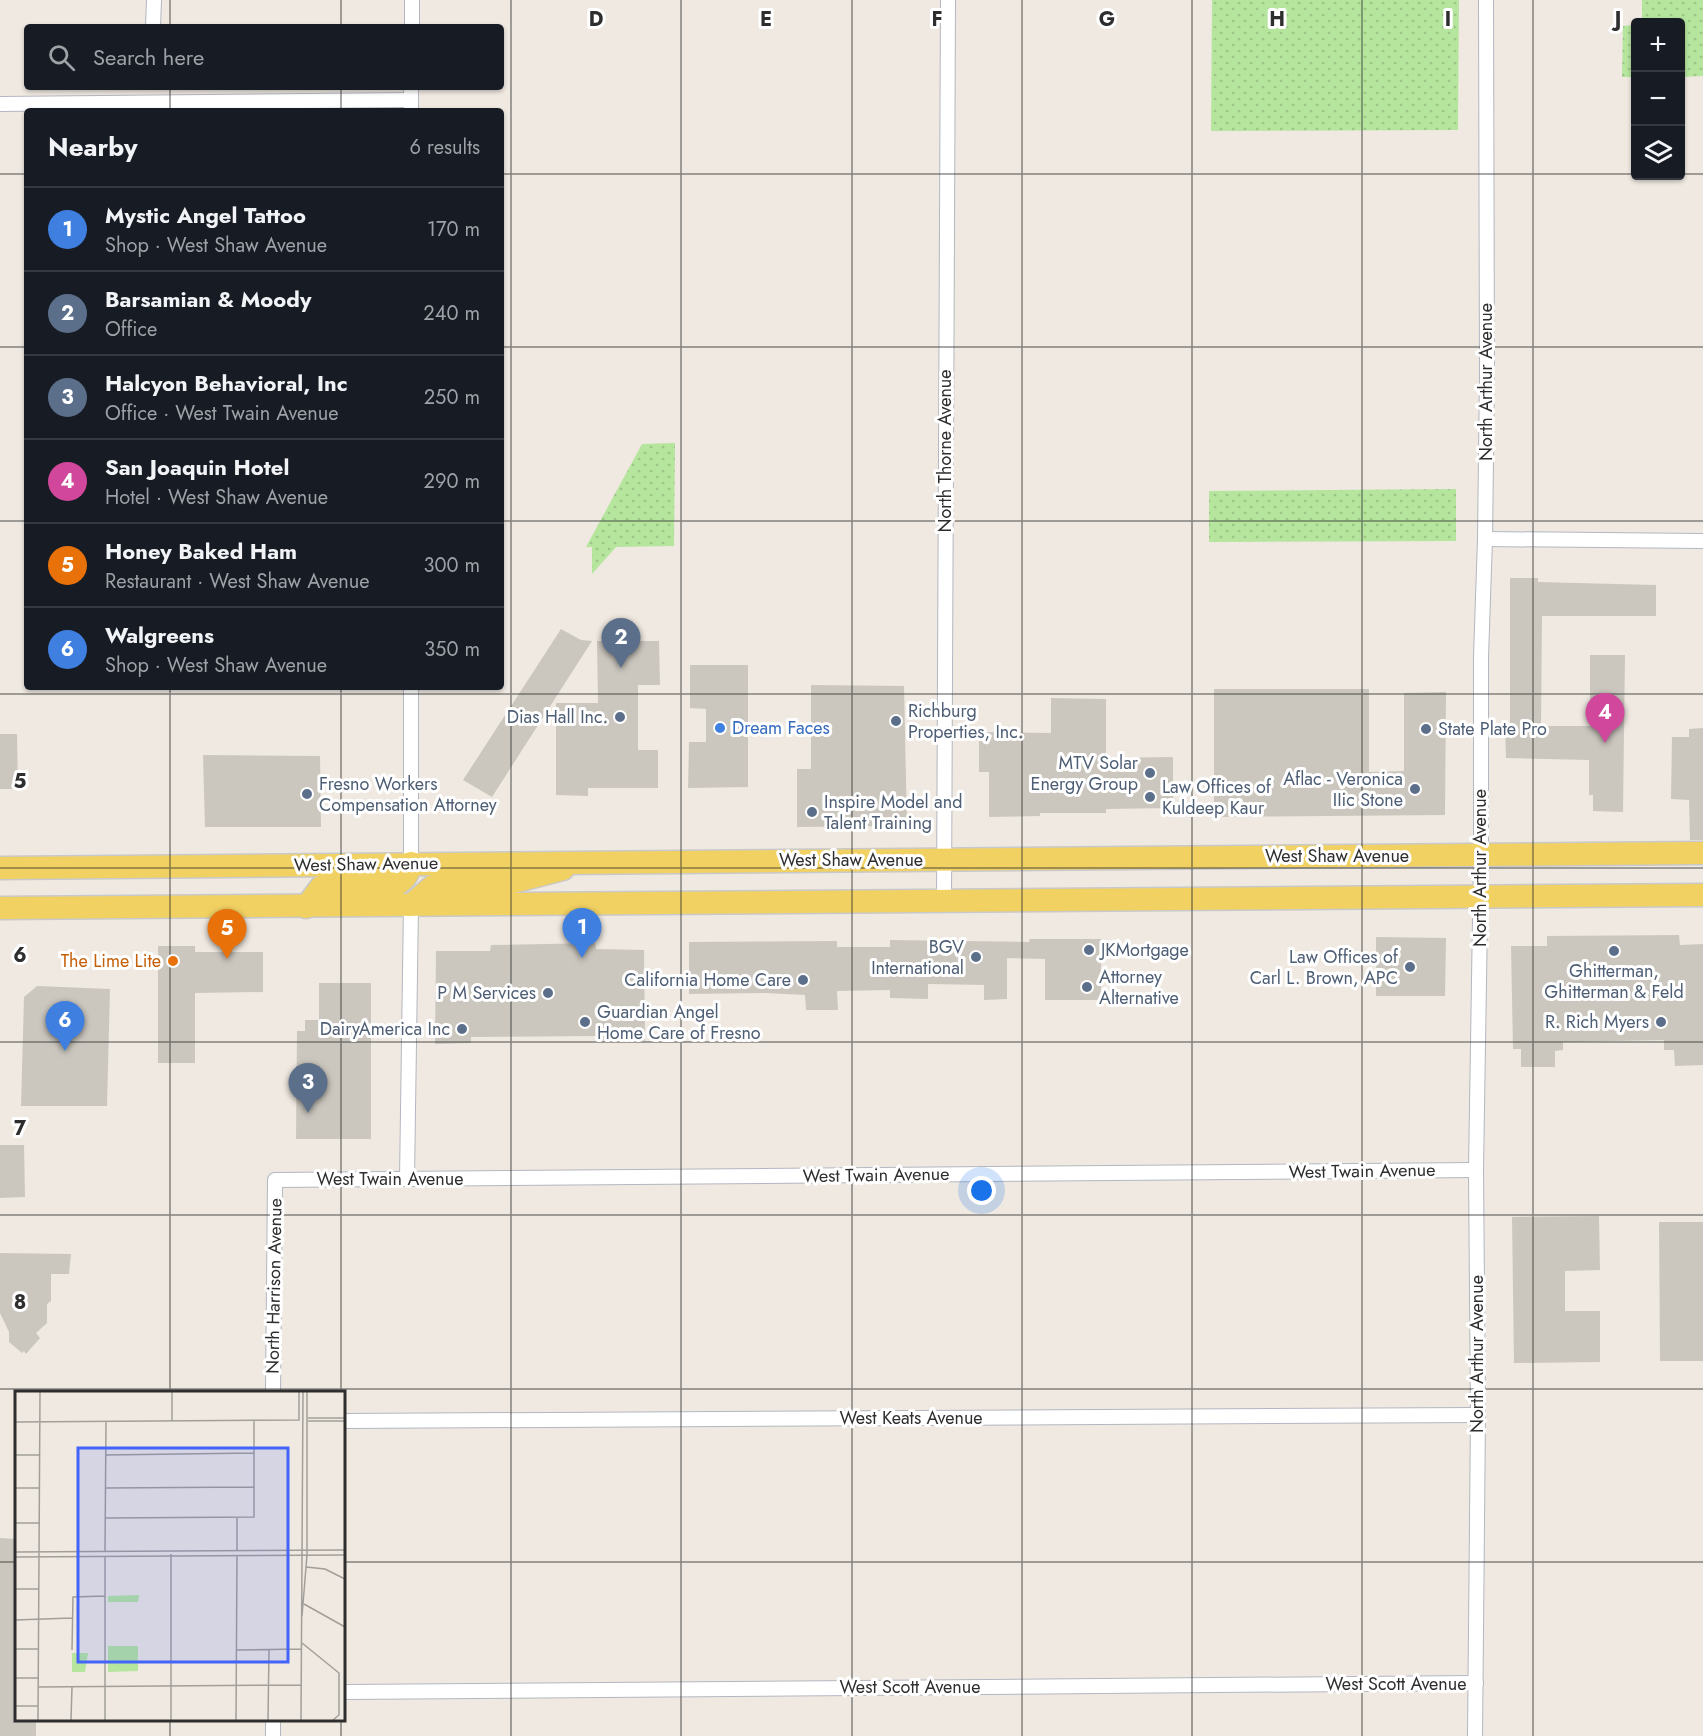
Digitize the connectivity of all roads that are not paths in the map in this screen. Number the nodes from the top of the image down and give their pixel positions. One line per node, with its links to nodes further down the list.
1 (153, 0): 5 (street)
2 (412, 0): 6 (street)
3 (948, 0): 16 (street, North Thorne Avenue)
4 (1486, 0): 11 (street, North Arthur Avenue)
5 (153, 24)
6 (412, 24)
7 (153, 90): 9 (street)
8 (411, 99): 9 (street)
9 (153, 102): 10 (street)
10 (0, 104)
11 (1485, 539): 12 (street); 15 (street, North Arthur Avenue)
12 (1703, 540)
13 (411, 690): 18 (street)
14 (1703, 853): 15 (main road, West Shaw Avenue)
15 (1481, 855): 16 (main road, West Shaw Avenue); 21 (street, North Arthur Avenue)
16 (943, 860): 17 (main road, West Shaw Avenue); 22 (street, North Thorne Avenue)
17 (588, 862): 18 (main road, West Shaw Avenue); 23 (main road)
18 (411, 863): 19 (main road, West Shaw Avenue); 24 (main road)
19 (0, 867)
20 (1703, 895): 21 (main road)
21 (1480, 896): 22 (main road); 26 (street, North Arthur Avenue)
22 (944, 902): 23 (main road)
23 (411, 905): 24 (main road); 27 (street)
24 (306, 907): 25 (main road)
25 (0, 908)
26 (1476, 1170): 27 (street, West Twain Avenue); 30 (street, North Arthur Avenue)
27 (407, 1179): 28 (street, West Twain Avenue)
28 (276, 1180): 29 (street, North Harrison Avenue)
29 (273, 1391)
30 (1478, 1414): 31 (street, West Keats Avenue); 32 (street, North Arthur Avenue)
31 (345, 1421)
32 (1476, 1683): 33 (street, West Scott Avenue); 34 (street, North Arthur Avenue)
33 (345, 1692)
34 (1475, 1736)

